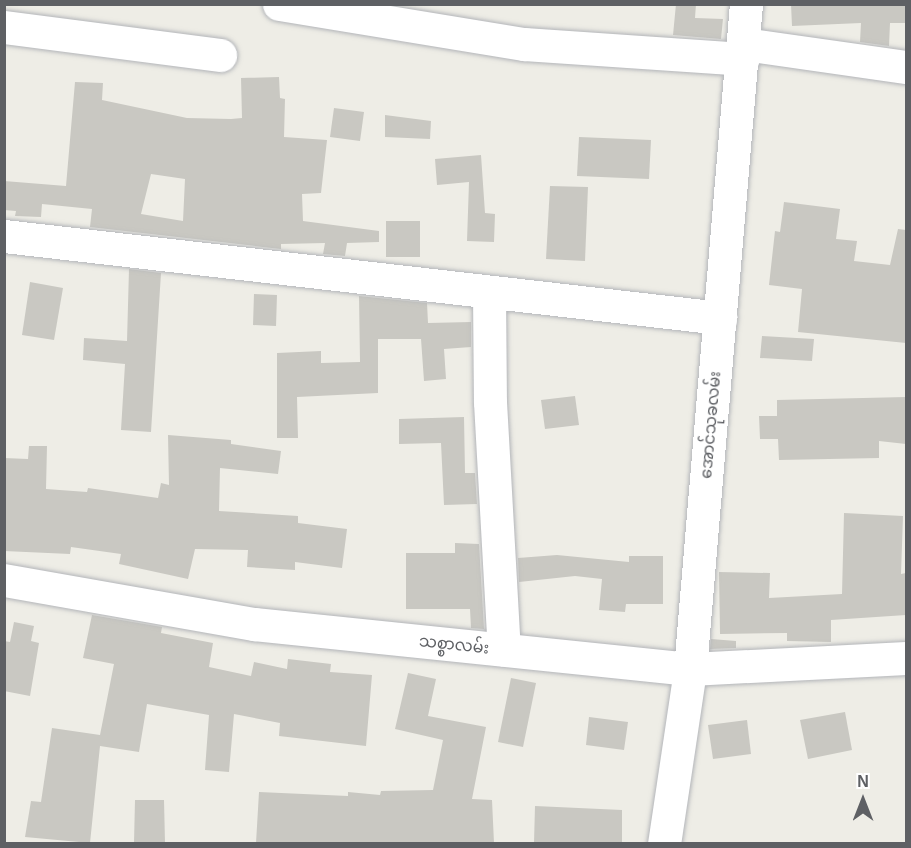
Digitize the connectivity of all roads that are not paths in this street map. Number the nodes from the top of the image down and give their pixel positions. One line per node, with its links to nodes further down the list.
1 (279, 4): 4 (street)
2 (746, 4): 4 (street, အောင်သုခလမ်း)
3 (4, 27): 5 (street)
4 (743, 52): 6 (street); 9 (street, အောင်သုခလမ်း)
5 (220, 55)
6 (906, 67)
7 (4, 237): 8 (street)
8 (489, 292): 9 (street); 11 (street)
9 (720, 318): 13 (street, အောင်သုခလမ်း)
10 (4, 580): 11 (street, သစ္စာလမ်း)
11 (504, 650): 13 (street, သစ္စာလမ်း)
12 (906, 658): 13 (street, သစ္စာလမ်း)
13 (690, 669): 14 (street, အောင်သုခလမ်း)
14 (664, 843)

